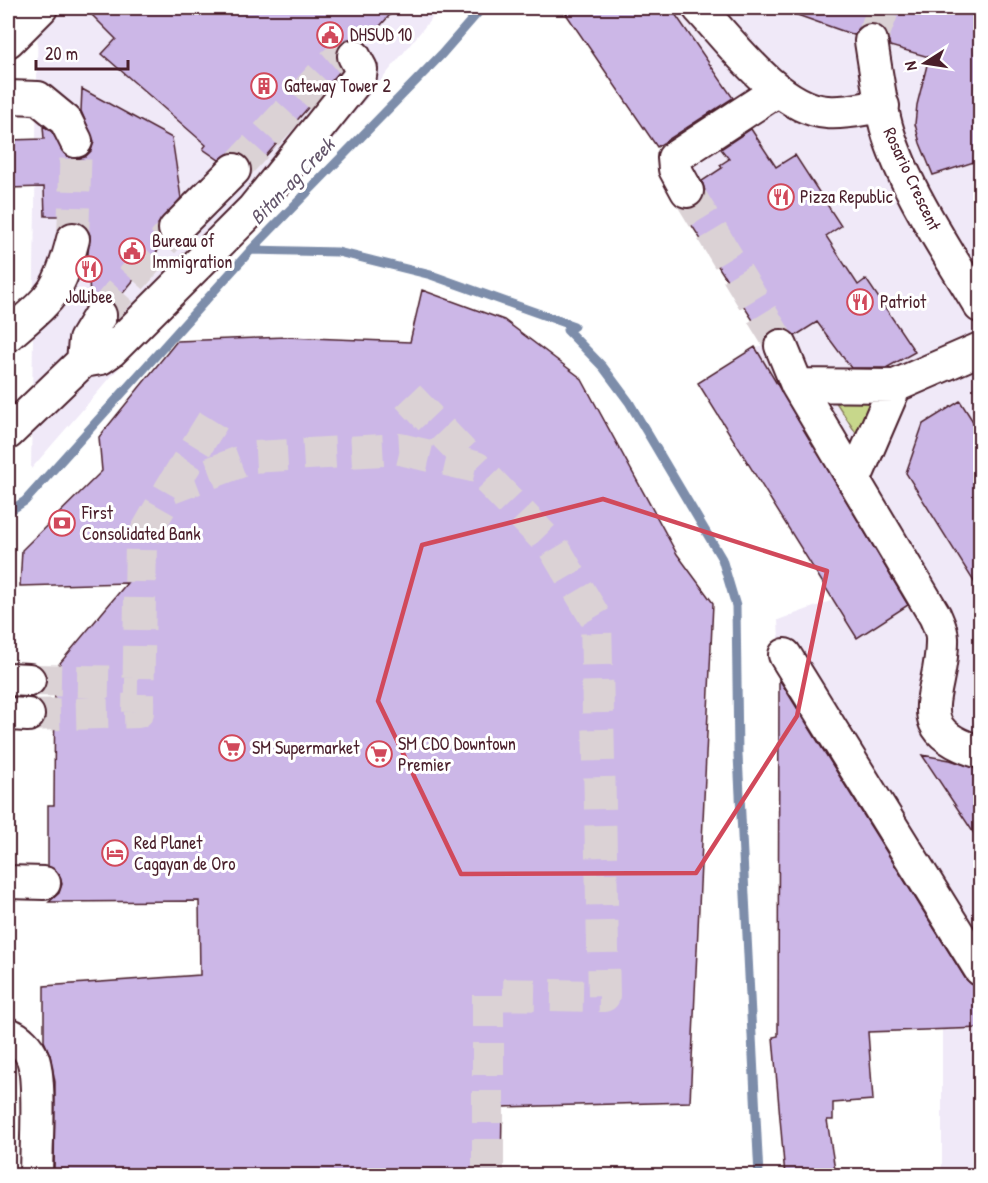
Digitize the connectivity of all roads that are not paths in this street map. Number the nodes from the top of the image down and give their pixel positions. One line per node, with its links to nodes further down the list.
1 (41, 8): 3 (street)
2 (699, 8): 6 (street)
3 (8, 41)
4 (871, 41): 8 (street, Rosario Crescent)
5 (354, 56): 19 (street)
6 (778, 90): 8 (street); 11 (street)
7 (8, 97): 9 (street)
8 (883, 106): 14 (street, Rosario Crescent)
9 (76, 141)
10 (234, 170): 12 (street)
11 (687, 191)
12 (175, 229)
13 (73, 239): 16 (street)
14 (981, 306)
15 (100, 315): 19 (street)
16 (8, 335)
17 (781, 345): 20 (street)
18 (981, 350): 21 (street)
19 (83, 361): 22 (street)
20 (797, 385): 21 (street); 23 (street)
21 (895, 386): 23 (street)
22 (8, 433)
23 (854, 481): 25 (street)
24 (785, 655): 28 (street)
25 (981, 752)
26 (8, 882): 27 (street)
27 (44, 883)
28 (981, 969)
29 (8, 1034): 30 (street)
30 (36, 1176)

